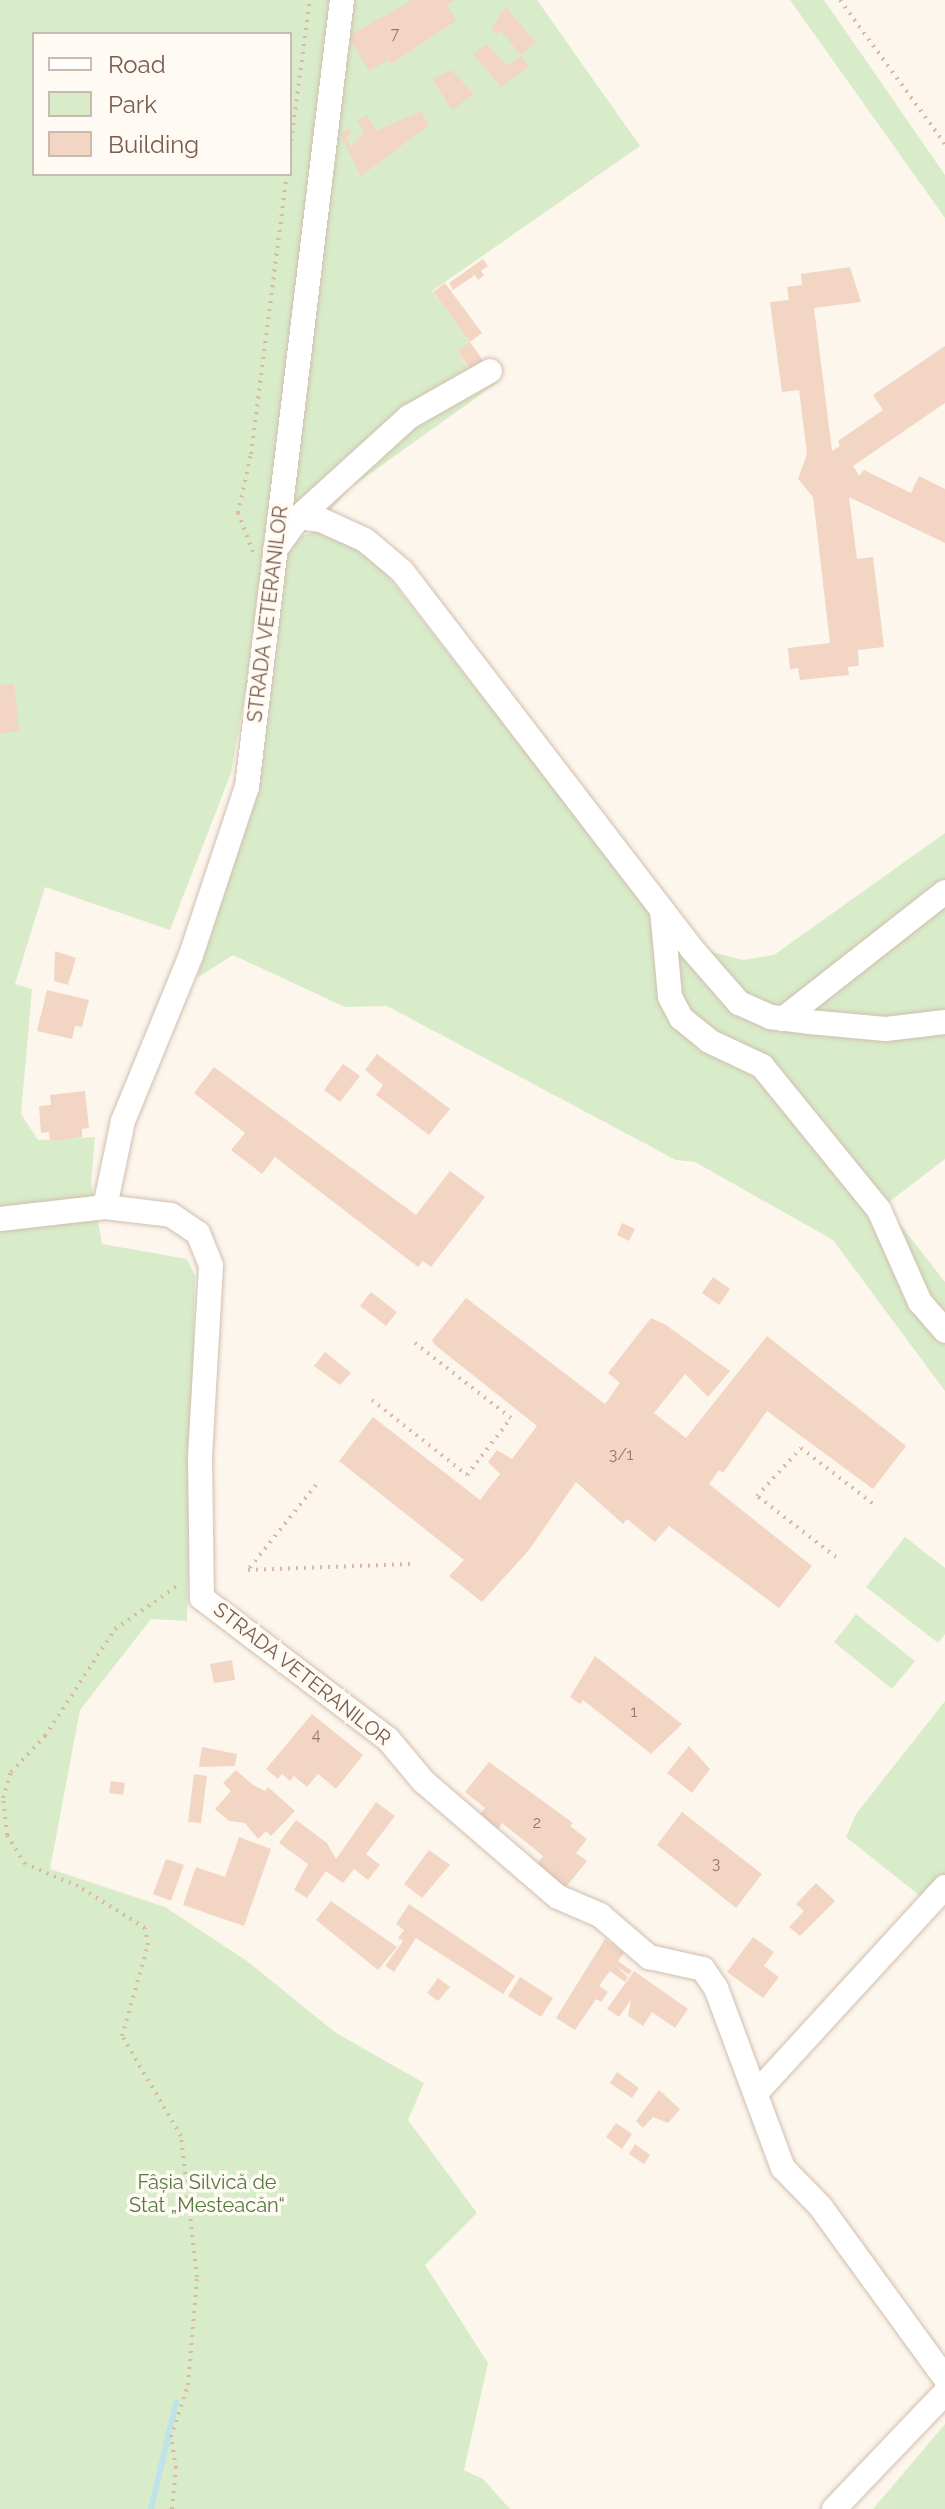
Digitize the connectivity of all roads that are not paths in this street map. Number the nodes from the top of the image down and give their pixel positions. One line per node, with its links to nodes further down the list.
1 (342, 0): 4 (street, STRADA VETERANILOR)
2 (490, 371): 3 (street)
3 (299, 517): 4 (street); 6 (street)
4 (265, 555): 9 (street, STRADA VETERANILOR)
5 (945, 892): 7 (street)
6 (662, 910): 7 (street); 11 (street)
7 (783, 1019): 8 (street)
8 (945, 1022)
9 (105, 1207): 10 (street, STRADA VETERANILOR); 13 (street, STRADA VETERANILOR)
10 (0, 1219)
11 (945, 1331)
12 (945, 1887): 13 (street)
13 (757, 2092): 14 (street)
14 (945, 2378)
15 (945, 2393): 16 (street)
16 (834, 2509)

